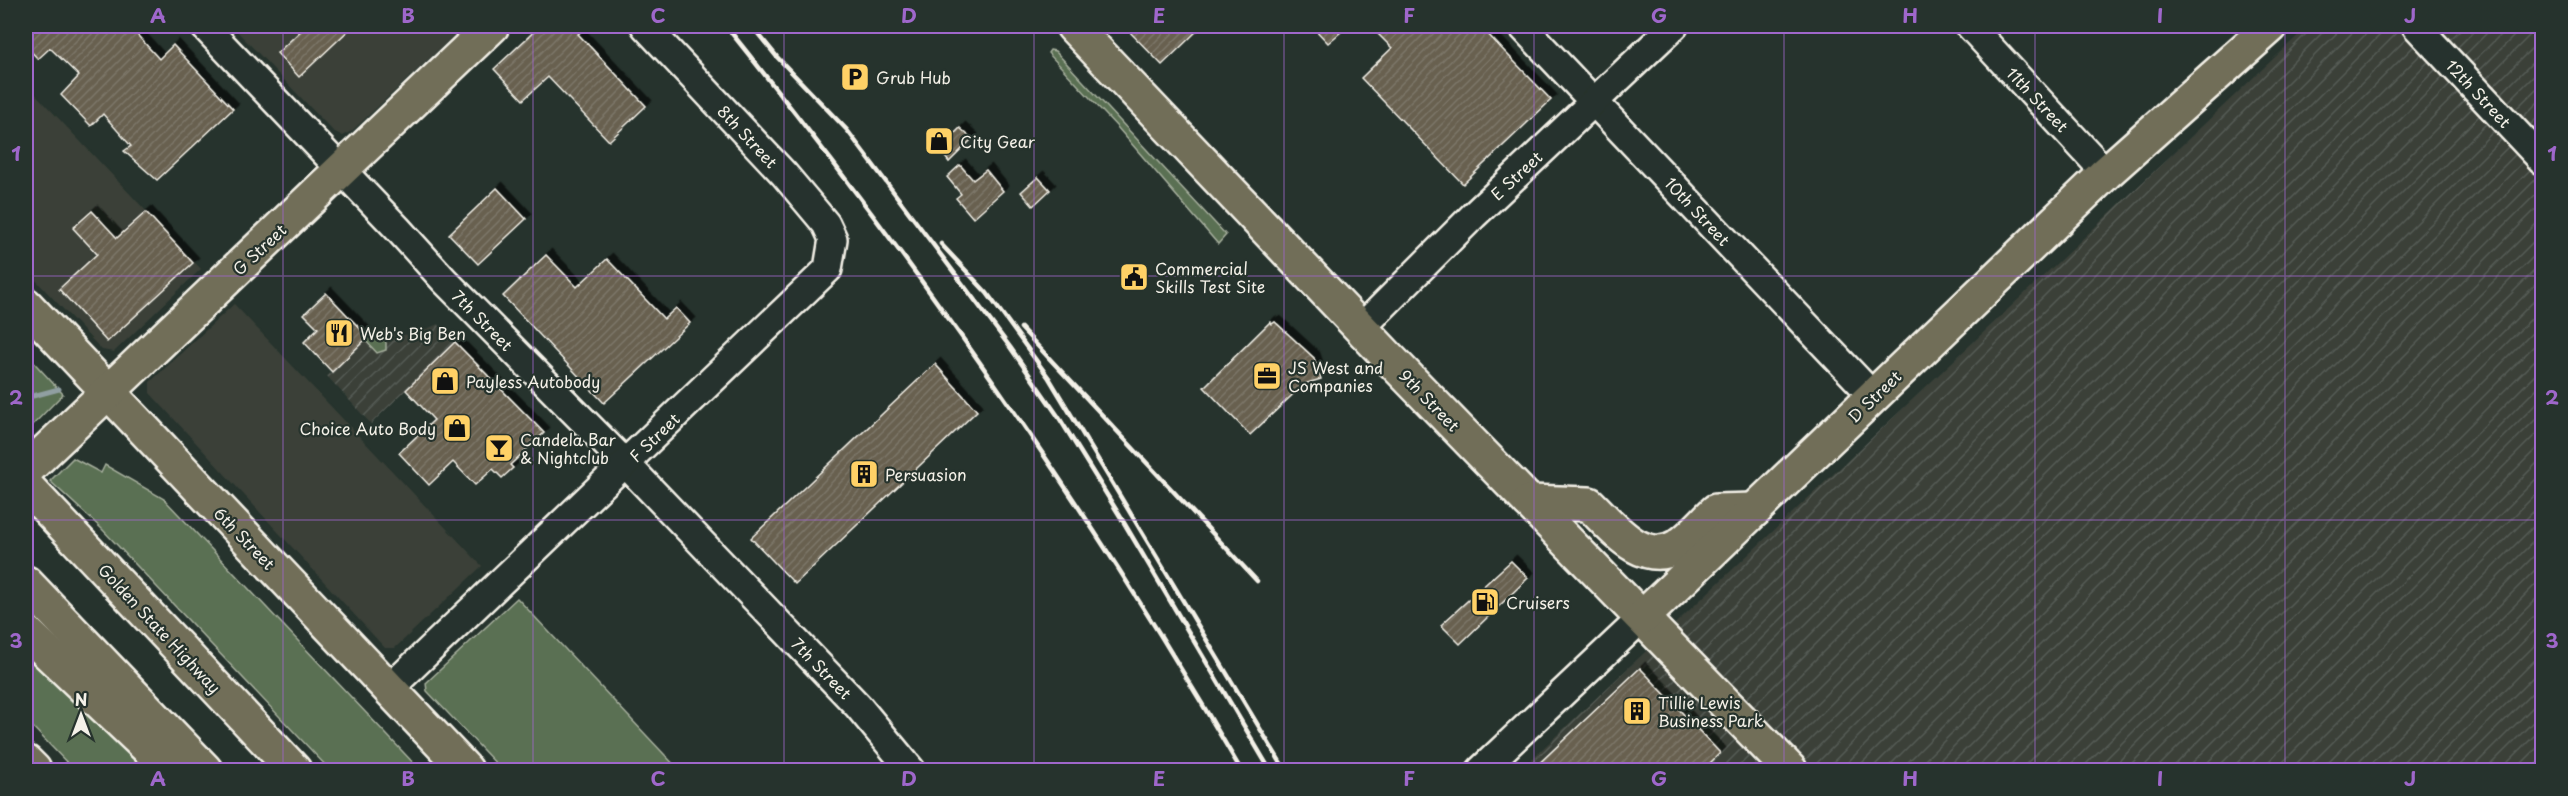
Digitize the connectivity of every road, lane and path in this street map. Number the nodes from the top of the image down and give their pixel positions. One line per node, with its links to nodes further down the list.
1 (204, 26): 12 (street, 7th Street)
2 (492, 26): 12 (main road, G Street)
3 (645, 26): 14 (street, 8th Street)
4 (1522, 26): 10 (street, 10th Street)
5 (1674, 26): 10 (street, E Street)
6 (1970, 26): 13 (street, 11th Street)
7 (2271, 26): 13 (main road, D Street)
8 (2416, 26): 11 (street, 12th Street)
9 (1078, 27): 16 (main road, 9th Street)
10 (1595, 101): 16 (street, E Street); 18 (street, 10th Street)
11 (2542, 160)
12 (342, 170): 17 (main road, G Street); 19 (street, 7th Street)
13 (2106, 173): 18 (main road, D Street)
14 (832, 255): 19 (street, F Street)
15 (26, 305): 17 (main road, 6th Street)
16 (1361, 328): 22 (main road, 9th Street)
17 (107, 393): 20 (main road, G Street); 27 (main road, 6th Street)
18 (1874, 397): 23 (main road, D Street)
19 (626, 464): 27 (street, F Street); 29 (street, 7th Street)
20 (26, 470)
21 (26, 486): 33 (main road, Golden State Highway)
22 (1529, 502): 23 (main road); 25 (main road, 9th Street)
23 (1755, 510): 25 (main road, D Street)
24 (26, 583): 32 (main road)
25 (1643, 617): 35 (street, D Street); 36 (main road, 9th Street)
26 (26, 632): 31 (main road)
27 (388, 689): 34 (main road, 6th Street)
28 (26, 762): 30 (main road)
29 (900, 766)
30 (34, 771)
31 (171, 771)
32 (205, 771)
33 (294, 771)
34 (466, 771)
35 (1481, 771)
36 (1790, 771)

